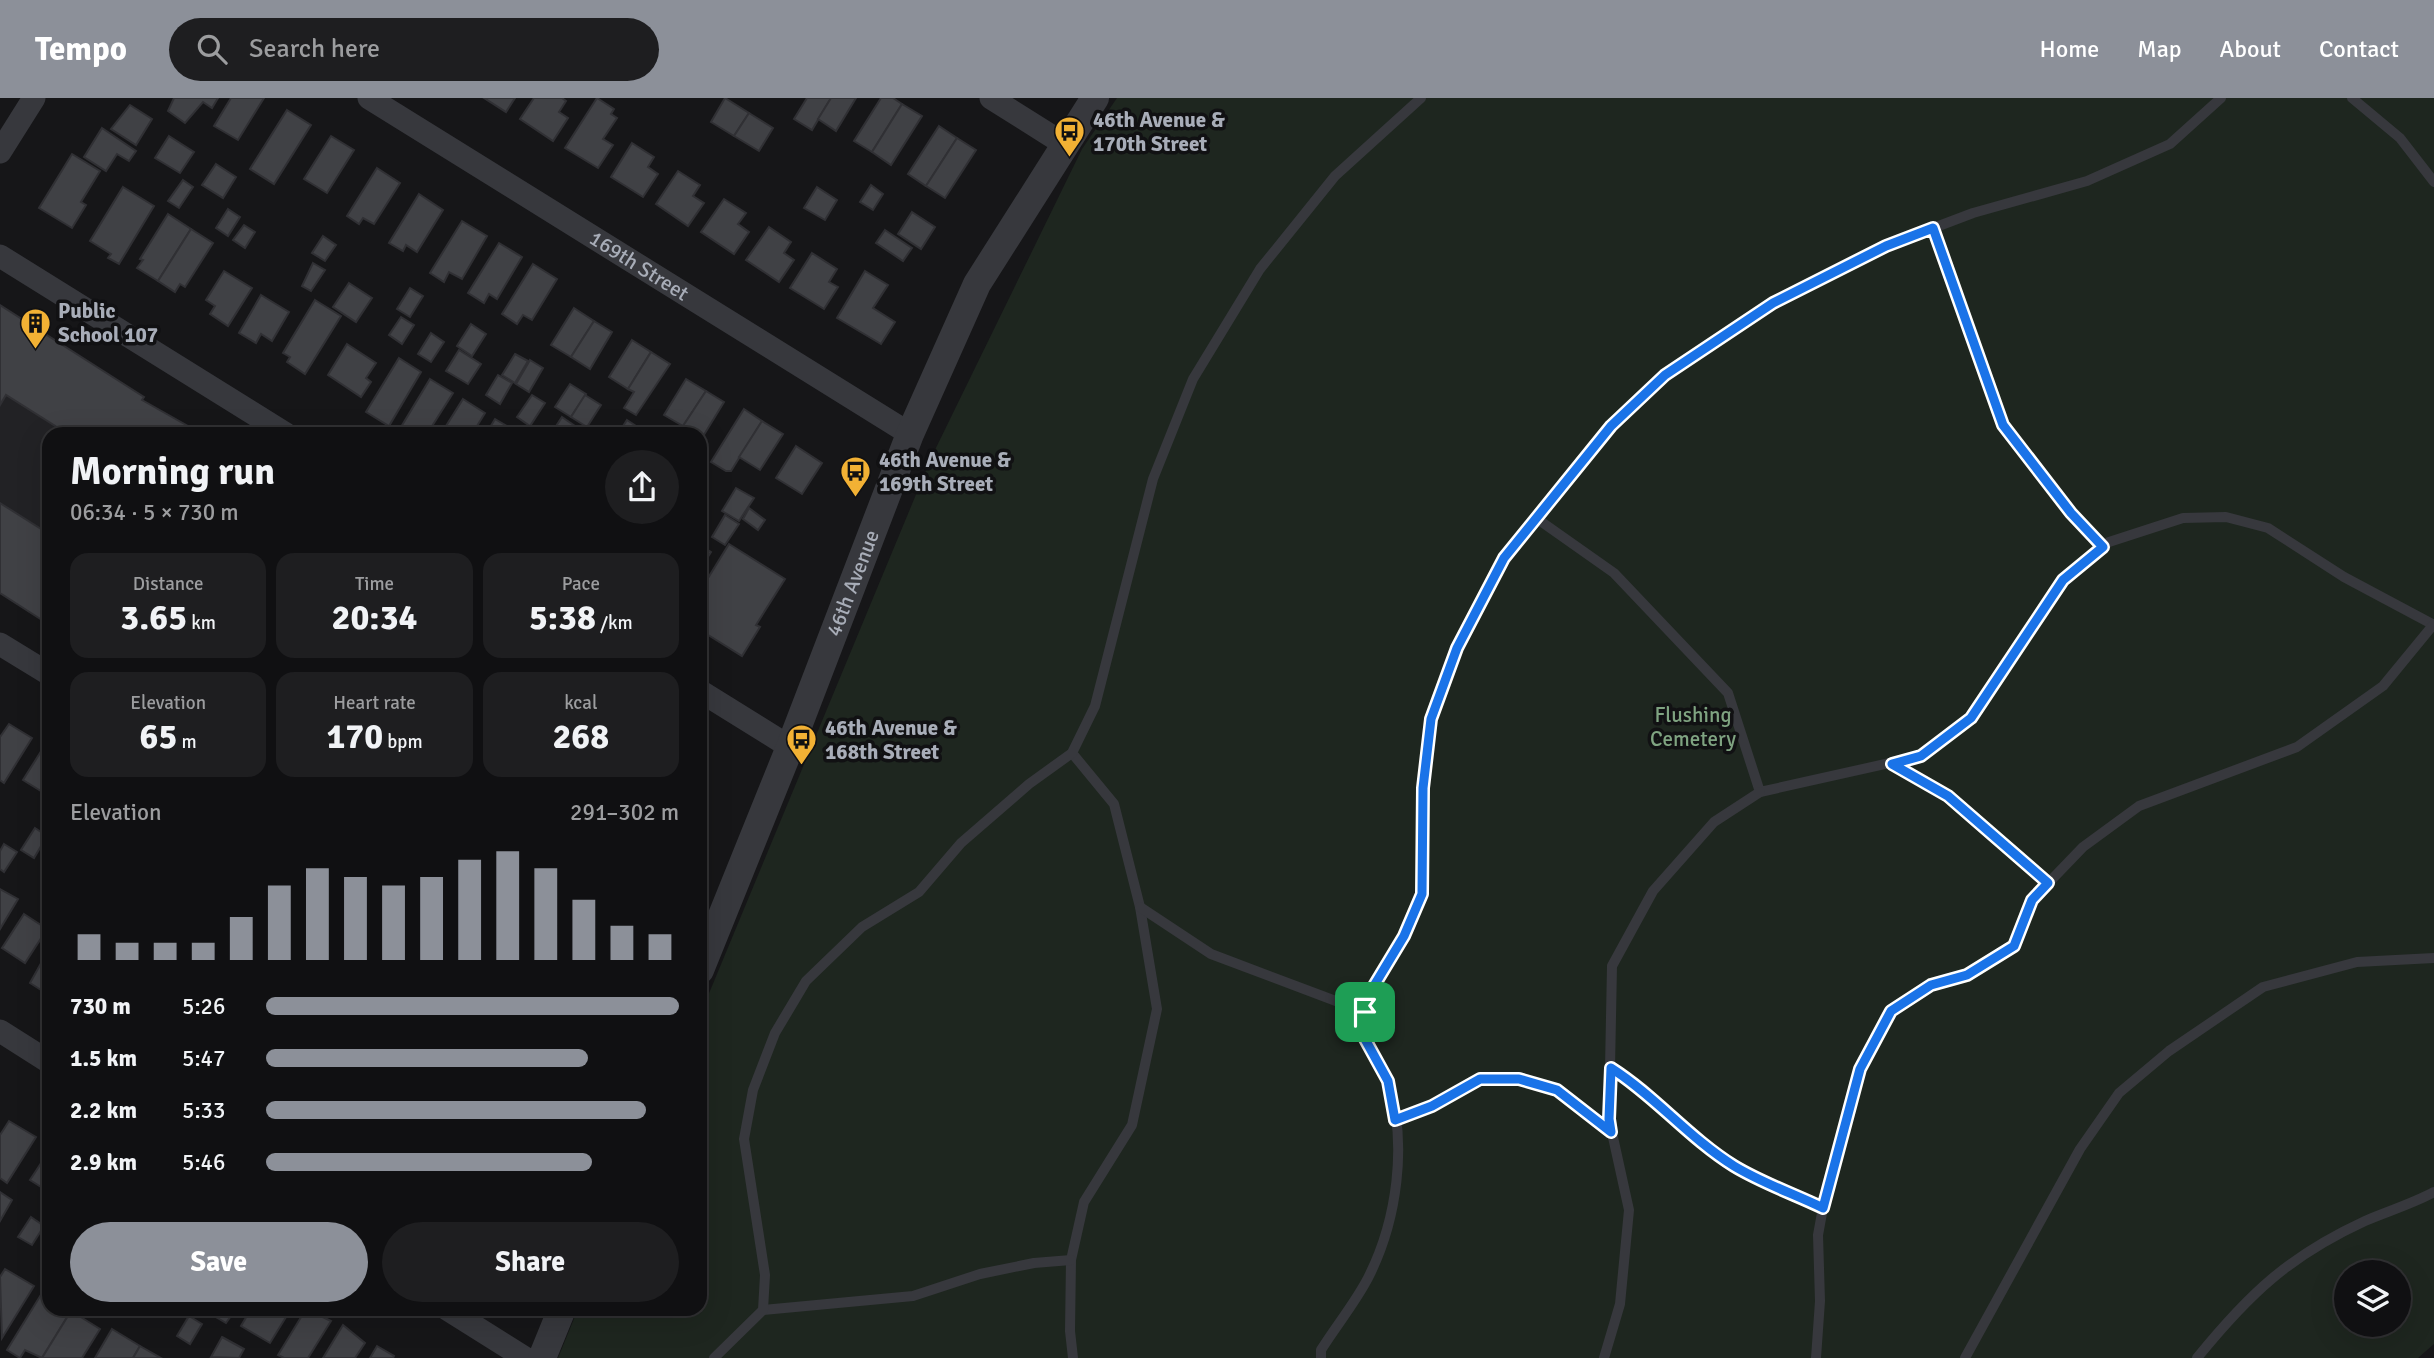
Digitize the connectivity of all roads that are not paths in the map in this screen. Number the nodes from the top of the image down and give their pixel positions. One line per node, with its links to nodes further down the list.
1 (34, 98): 9 (street)
2 (369, 98): 14 (street, 169th Street)
3 (991, 98): 8 (street)
4 (1095, 98): 8 (street, 46th Avenue)
5 (1421, 98): 22 (lane)
6 (2221, 98): 11 (lane)
7 (2352, 98): 10 (lane)
8 (1064, 144): 14 (street, 46th Avenue)
9 (0, 152)
10 (2434, 182)
11 (1933, 228): 15 (lane); 16 (lane)
12 (0, 256): 13 (street)
13 (275, 427)
14 (911, 434): 21 (street, 46th Avenue)
15 (1536, 518): 24 (lane); 29 (lane)
16 (2103, 547): 17 (lane); 23 (lane)
17 (2434, 625): 25 (lane)
18 (0, 643): 19 (street)
19 (42, 670)
20 (707, 695): 21 (street)
21 (790, 747): 27 (street, 46th Avenue)
22 (1072, 753): 26 (lane); 38 (lane)
23 (1892, 764): 24 (lane); 25 (lane)
24 (1760, 792): 32 (lane)
25 (2048, 883): 36 (lane)
26 (1140, 907): 29 (lane); 37 (lane)
27 (707, 953)
28 (2434, 958): 48 (lane)
29 (1365, 1012): 33 (lane)
30 (0, 1031): 31 (street)
31 (42, 1058)
32 (1611, 1068): 34 (lane); 36 (lane)
33 (1395, 1120): 34 (lane); 45 (lane)
34 (1611, 1132): 46 (lane)
35 (2434, 1192): 49 (lane)
36 (1823, 1208): 47 (lane)
37 (1071, 1260): 38 (lane); 44 (lane)
38 (763, 1310): 43 (lane)
39 (458, 1316): 41 (street)
40 (559, 1316): 42 (street)
41 (525, 1358)
42 (542, 1358)
43 (714, 1358)
44 (1073, 1358)
45 (1321, 1358)
46 (1604, 1358)
47 (1816, 1358)
48 (1965, 1358)
49 (2197, 1358)

